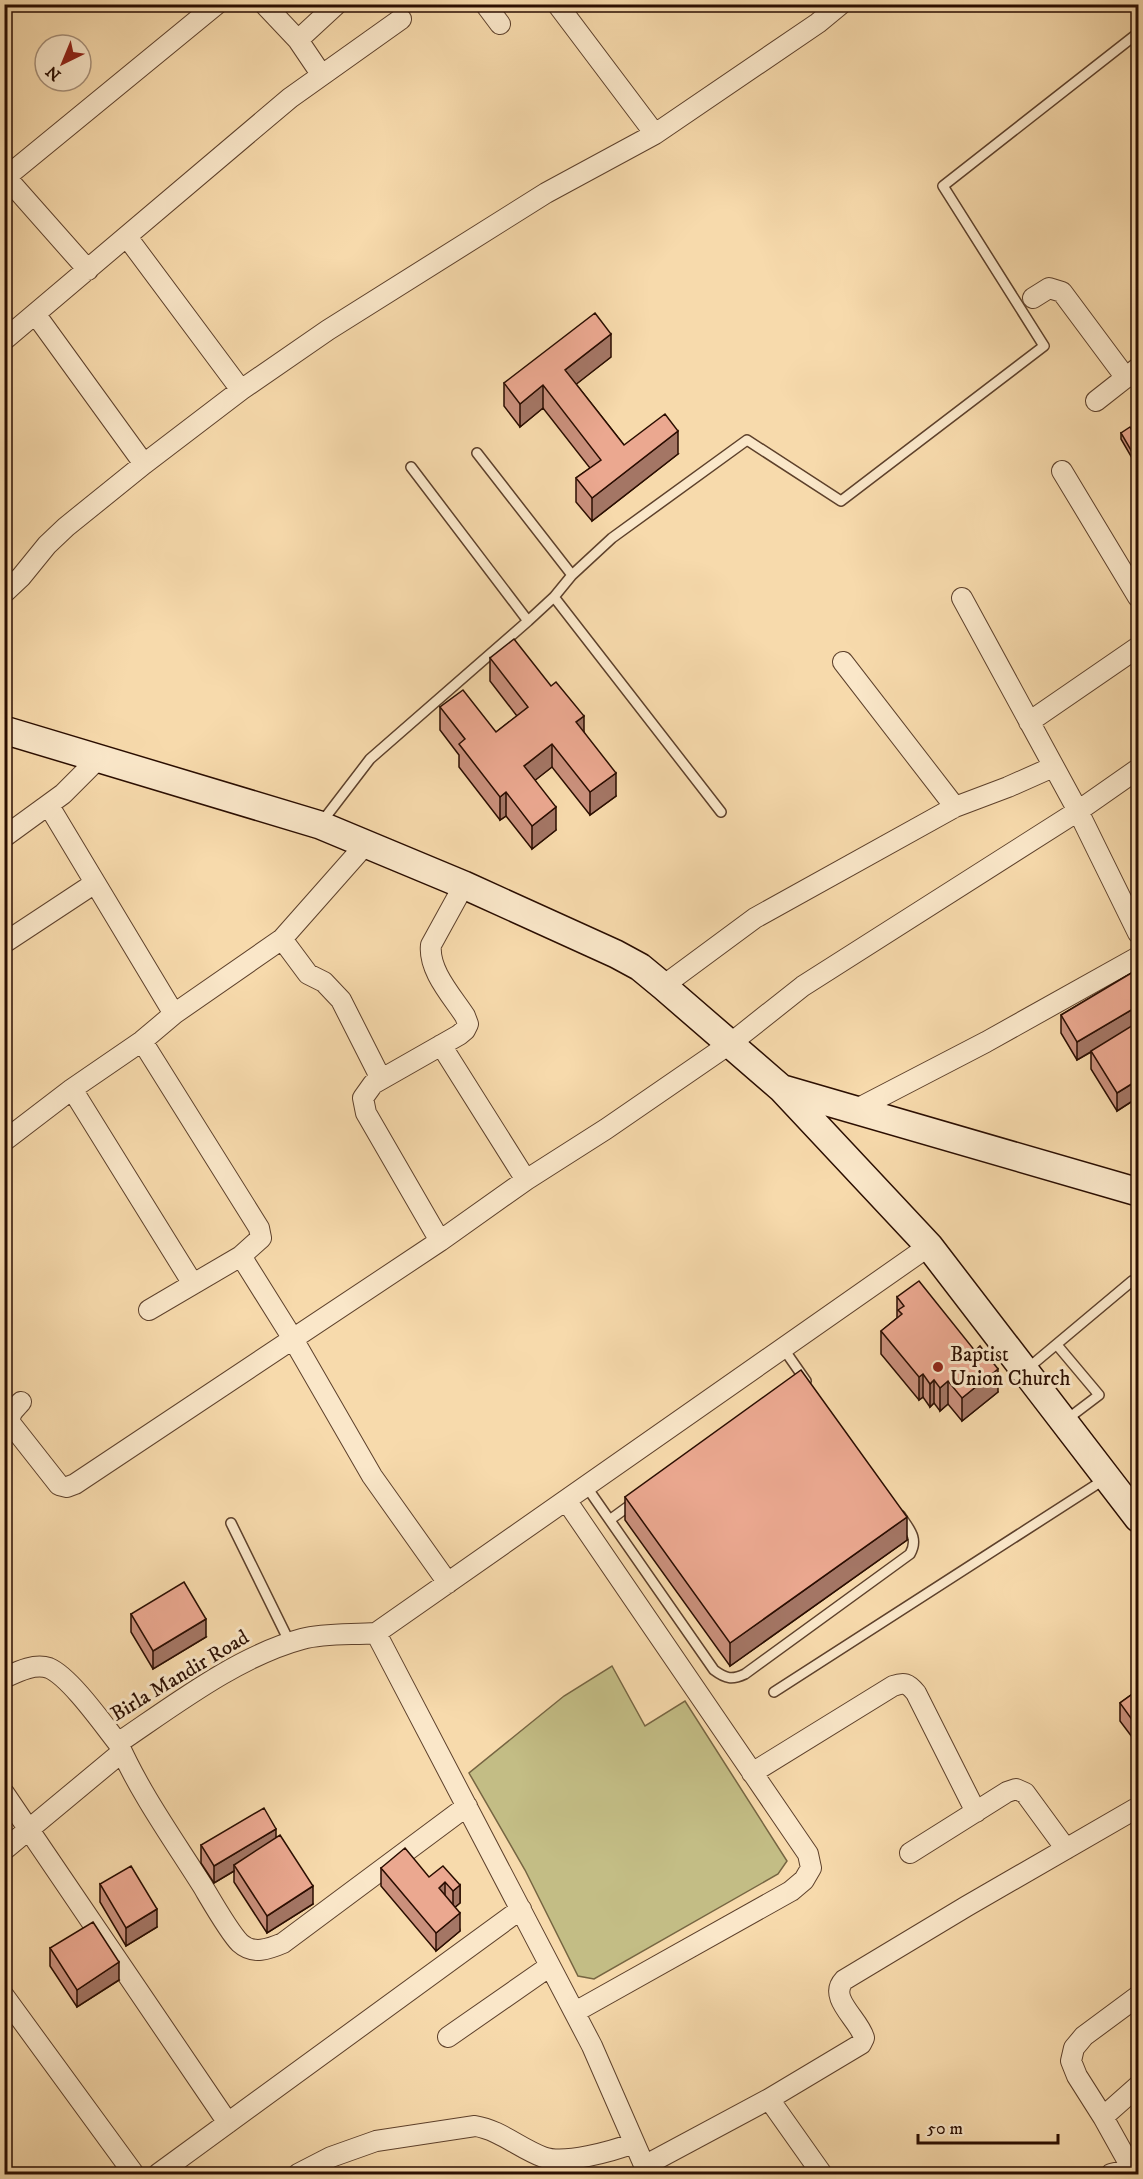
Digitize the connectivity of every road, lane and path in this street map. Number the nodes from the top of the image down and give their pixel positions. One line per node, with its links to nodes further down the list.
1 (217, 4): 13 (street)
2 (264, 4): 10 (street)
3 (337, 4): 10 (street)
4 (485, 4): 8 (street)
5 (557, 4): 12 (street)
6 (841, 4): 12 (street)
7 (401, 19): 11 (street)
8 (500, 24)
9 (1138, 33): 26 (lane)
10 (298, 40): 11 (street)
11 (321, 74): 14 (street)
12 (655, 134): 20 (street)
13 (5, 176): 15 (street)
14 (127, 237): 15 (street); 20 (street)
15 (88, 270): 17 (street)
16 (1033, 298): 19 (street)
17 (36, 315): 18 (street); 23 (street)
18 (4, 340)
19 (1132, 373): 21 (street)
20 (241, 390): 23 (street)
21 (1096, 402)
22 (477, 453): 26 (lane)
23 (144, 464): 27 (street)
24 (411, 467): 31 (lane)
25 (1062, 471): 29 (street)
26 (572, 575): 28 (lane)
27 (4, 593)
28 (555, 597): 31 (lane); 42 (lane)
29 (1138, 597)
30 (963, 598): 34 (street)
31 (528, 621): 43 (lane)
32 (1138, 647): 34 (street)
33 (843, 662): 40 (street)
34 (1029, 722): 37 (street)
35 (4, 730): 36 (main road)
36 (99, 759): 39 (street); 43 (main road)
37 (1053, 767): 40 (street); 41 (street)
38 (1138, 769): 41 (street)
39 (48, 806): 44 (street); 46 (street)
40 (956, 807): 52 (street)
41 (1078, 811): 48 (street); 55 (street)
42 (721, 812)
43 (320, 825): 45 (main road)
44 (4, 837)
45 (366, 844): 47 (main road); 49 (street)
46 (95, 884): 50 (street); 53 (street)
47 (464, 885): 52 (main road); 56 (street)
48 (1138, 933)
49 (282, 939): 53 (street); 57 (street)
50 (4, 943)
51 (1138, 957): 60 (street)
52 (663, 986): 55 (main road)
53 (174, 1014): 54 (street)
54 (142, 1041): 58 (street); 66 (street)
55 (731, 1043): 59 (main road); 62 (street)
56 (441, 1046): 57 (street); 62 (street)
57 (381, 1079): 64 (street)
58 (72, 1089): 61 (street); 68 (street)
59 (782, 1089): 60 (main road); 65 (main road)
60 (855, 1110): 63 (main road)
61 (4, 1141)
62 (526, 1180): 64 (street)
63 (1138, 1192)
64 (440, 1242): 70 (street)
65 (929, 1246): 72 (street); 73 (main road)
66 (241, 1256): 68 (street); 70 (street)
67 (1132, 1281): 71 (lane)
68 (193, 1284): 69 (street)
69 (149, 1310)
70 (293, 1339): 77 (street); 87 (street)
71 (1057, 1345): 73 (lane); 78 (lane)
72 (783, 1348): 74 (lane); 80 (street)
73 (1025, 1371): 78 (main road)
74 (808, 1384): 75 (lane); 76 (lane)
75 (798, 1390)
76 (815, 1393)
77 (21, 1402)
78 (1064, 1421): 79 (main road)
79 (1107, 1478): 84 (main road); 91 (lane)
80 (586, 1486): 82 (street); 85 (lane)
81 (640, 1498): 85 (lane)
82 (566, 1500): 87 (street); 93 (street)
83 (894, 1508): 85 (lane)
84 (1138, 1518)
85 (611, 1519)
86 (231, 1523): 89 (lane)
87 (448, 1583): 88 (street)
88 (376, 1633): 89 (street, Birla Mandir Road); 95 (street)
89 (290, 1643): 92 (street, Birla Mandir Road)
90 (4, 1678): 92 (street, Birla Mandir Road)
91 (774, 1692)
92 (120, 1748): 95 (street); 98 (street)
93 (752, 1773): 97 (street); 106 (street)
94 (4, 1793): 98 (street)
95 (467, 1806): 102 (street)
96 (1135, 1809): 99 (street)
97 (976, 1812): 99 (street); 101 (street)
98 (29, 1829): 100 (street); 111 (street)
99 (1066, 1848): 109 (street)
100 (4, 1850)
101 (910, 1854)
102 (521, 1909): 103 (street); 111 (street)
103 (550, 1966): 106 (street); 107 (street)
104 (4, 1996): 116 (street)
105 (1138, 1996): 110 (street)
106 (574, 2012): 112 (street)
107 (448, 2037)
108 (1138, 2086): 110 (street)
109 (769, 2099): 114 (street); 119 (street)
110 (1103, 2116): 115 (street)
111 (228, 2123): 117 (street)
112 (634, 2143): 113 (street); 114 (street)
113 (557, 2167): 118 (street)
114 (646, 2170)
115 (1134, 2172): 120 (street)
116 (135, 2175)
117 (158, 2175)
118 (298, 2175)
119 (822, 2175)
120 (1111, 2175)

